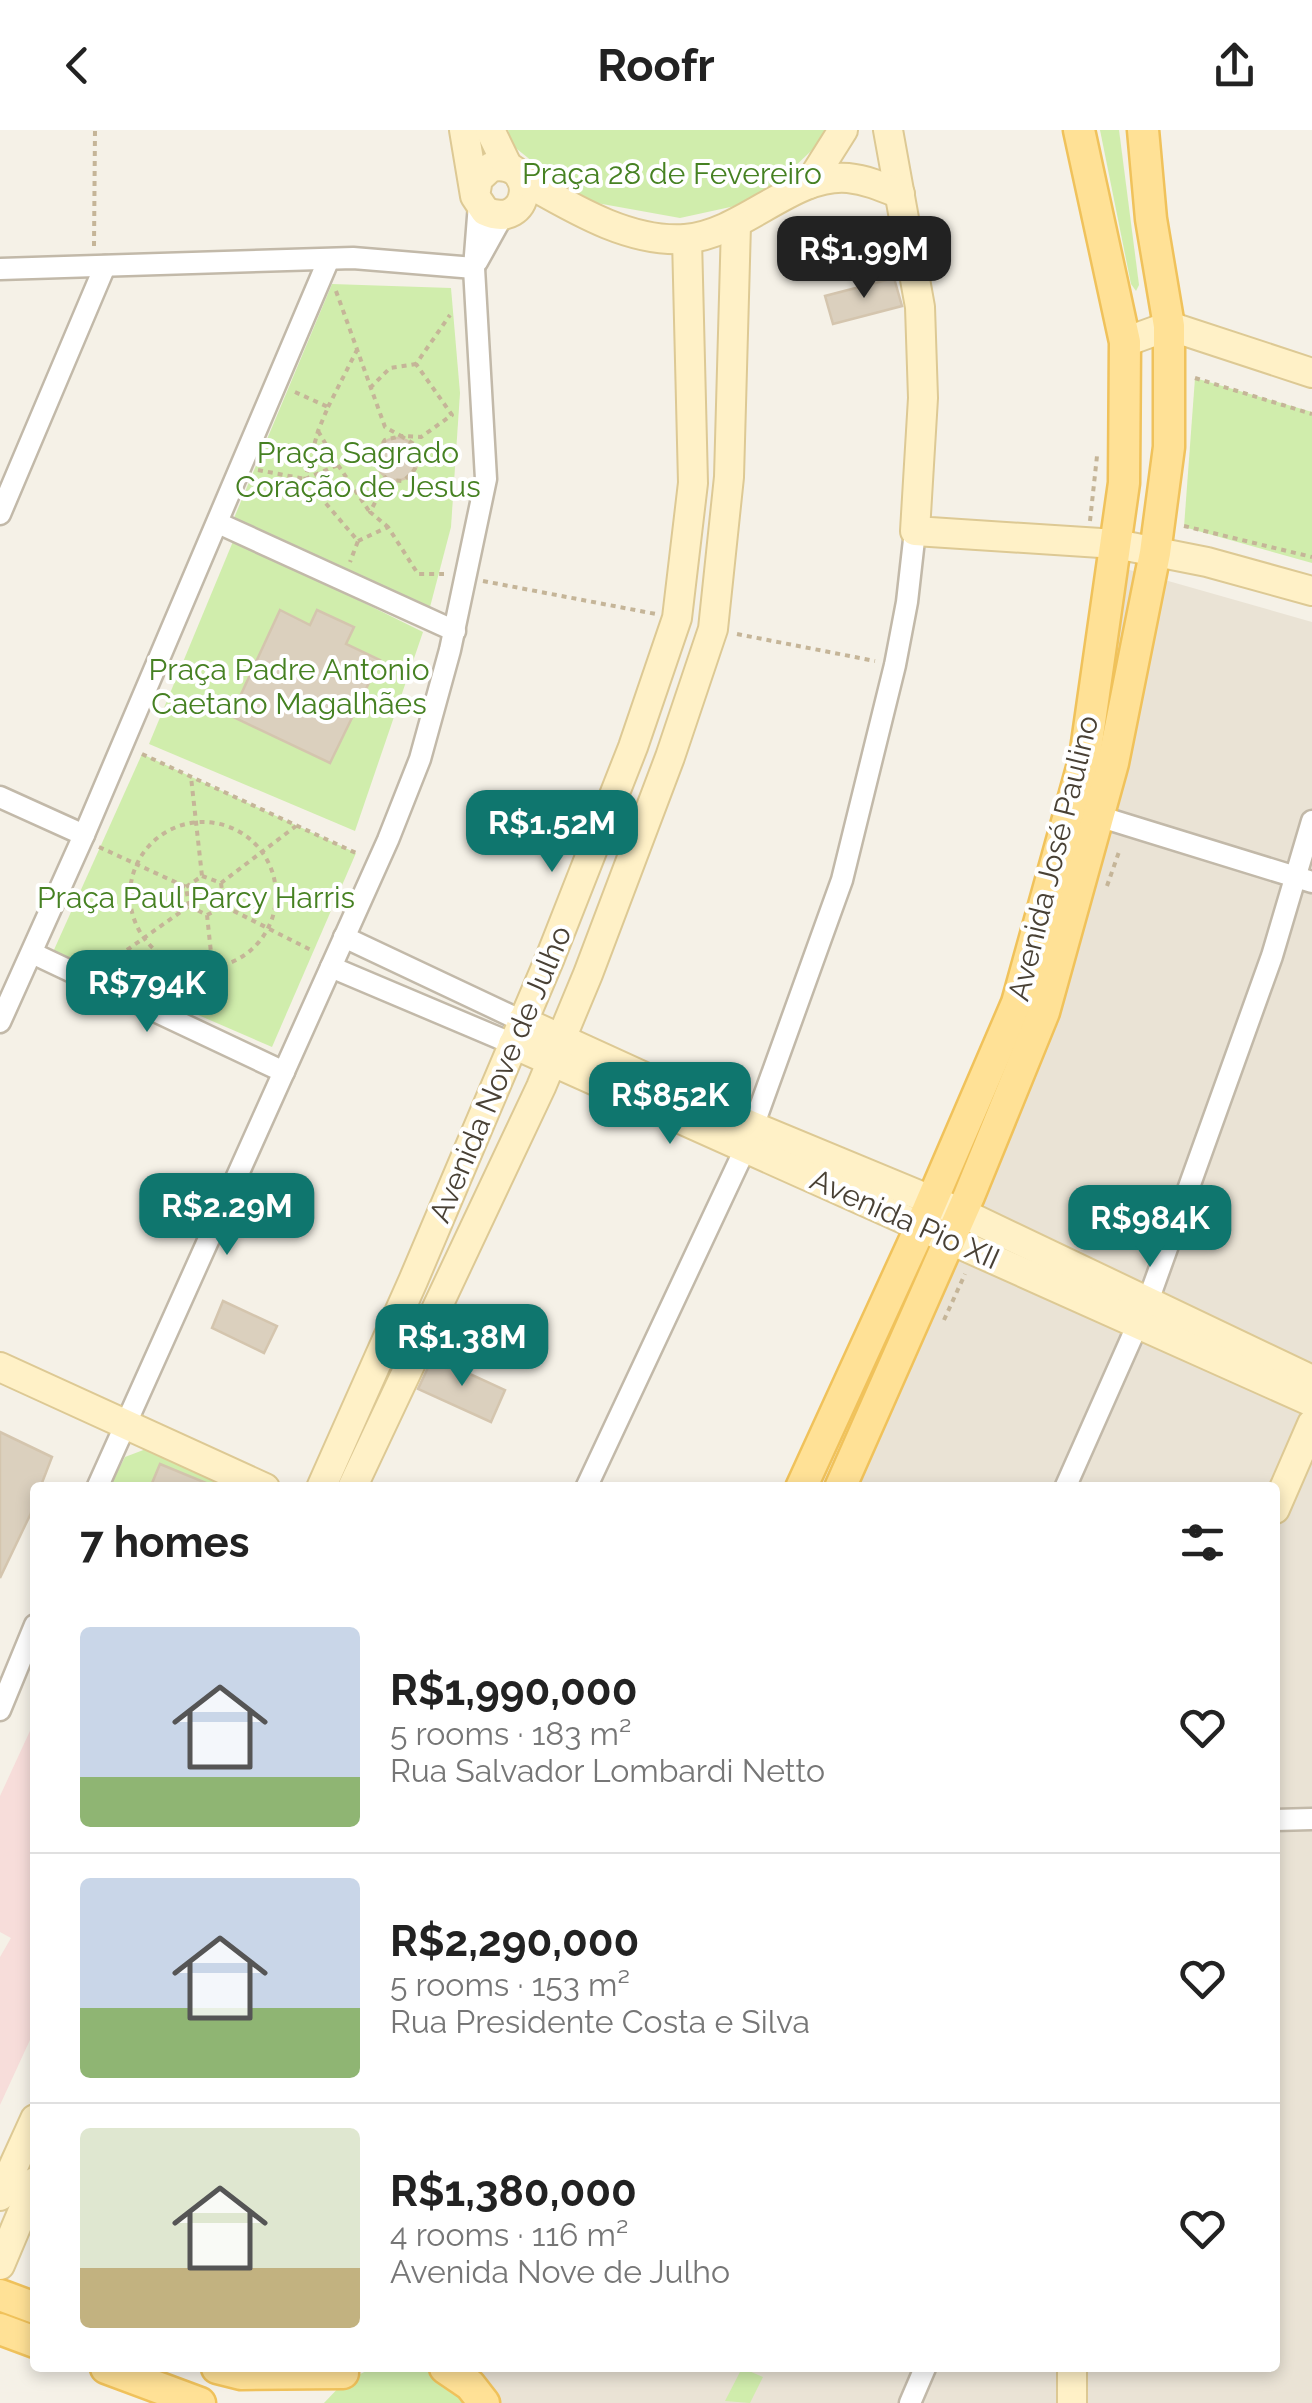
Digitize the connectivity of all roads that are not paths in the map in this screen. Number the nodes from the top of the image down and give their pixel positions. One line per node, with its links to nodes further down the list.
1 (464, 130): 10 (street)
2 (490, 130): 7 (street)
3 (842, 130): 8 (street)
4 (888, 130): 9 (street)
5 (1079, 130): 19 (main road, Avenida José Paulino)
6 (1142, 130): 18 (main road, Avenida José Paulino)
7 (515, 173): 10 (street); 10 (street); 11 (street)
8 (810, 184): 9 (street); 12 (street)
9 (900, 194): 23 (street)
10 (492, 207): 11 (street); 16 (street)
11 (577, 210): 13 (street)
12 (736, 226): 13 (street); 38 (street, Avenida Nove de Julho)
13 (687, 239): 37 (street, Avenida Nove de Julho)
14 (328, 261): 15 (street); 16 (street); 22 (street)
15 (100, 266): 17 (street); 21 (street)
16 (474, 268): 27 (street)
17 (0, 269)
18 (1169, 326): 19 (street); 20 (street); 25 (main road, Avenida José Paulino)
19 (1125, 342): 24 (main road, Avenida José Paulino)
20 (1312, 373)
21 (0, 514)
22 (218, 523): 27 (street); 31 (street)
23 (915, 532): 24 (street); 40 (street)
24 (1116, 544): 25 (street); 41 (main road, Avenida José Paulino)
25 (1156, 553): 26 (street); 29 (main road, Avenida José Paulino)
26 (1312, 592)
27 (455, 631): 33 (street)
28 (0, 797): 31 (street)
29 (1098, 816): 32 (street); 42 (main road, Avenida José Paulino)
30 (1312, 820): 32 (street)
31 (90, 840): 34 (street)
32 (1304, 879): 43 (street)
33 (344, 938): 35 (street); 37 (street, Avenida Pio XII)
34 (32, 954): 36 (street); 39 (street)
35 (331, 967): 37 (street, Avenida Pio XII); 39 (street)
36 (0, 1022)
37 (517, 1032): 38 (street, Avenida Pio XII); 51 (street, Avenida Nove de Julho)
38 (556, 1049): 40 (street, Avenida Pio XII); 52 (street, Avenida Nove de Julho)
39 (284, 1072): 47 (street)
40 (749, 1138): 41 (street, Avenida Pio XII); 53 (street)
41 (927, 1213): 42 (street, Avenida Pio XII); 54 (main road, Avenida José Paulino)
42 (956, 1225): 43 (street, Avenida Pio XII); 55 (main road, Avenida José Paulino)
43 (1143, 1312): 45 (street, Avenida Pio XII); 46 (street, Avenida Pio XII); 56 (street)
44 (0, 1367): 47 (street)
45 (1312, 1380)
46 (1312, 1402)
47 (125, 1424): 49 (street); 50 (street)
48 (1312, 1424): 57 (street)
49 (100, 1482)
50 (253, 1482)
51 (323, 1482)
52 (355, 1482)
53 (589, 1482)
54 (804, 1482)
55 (843, 1482)
56 (1068, 1482)
57 (1280, 1498)
58 (30, 1637): 59 (street)
59 (0, 1710)
60 (1312, 1819): 61 (street)
61 (1280, 1820)
62 (30, 2131): 64 (street)
63 (30, 2194): 65 (street)
64 (0, 2196)
65 (0, 2265)
66 (0, 2295): 67 (main road)
67 (30, 2306)
68 (0, 2329): 69 (main road)
69 (30, 2340)
70 (117, 2372): 76 (main road)
71 (234, 2372): 72 (main road)
72 (296, 2372)
73 (347, 2372): 77 (main road)
74 (922, 2372): 78 (street)
75 (1072, 2372): 79 (street)
76 (200, 2403)
77 (315, 2403)
78 (910, 2403)
79 (1072, 2403)

